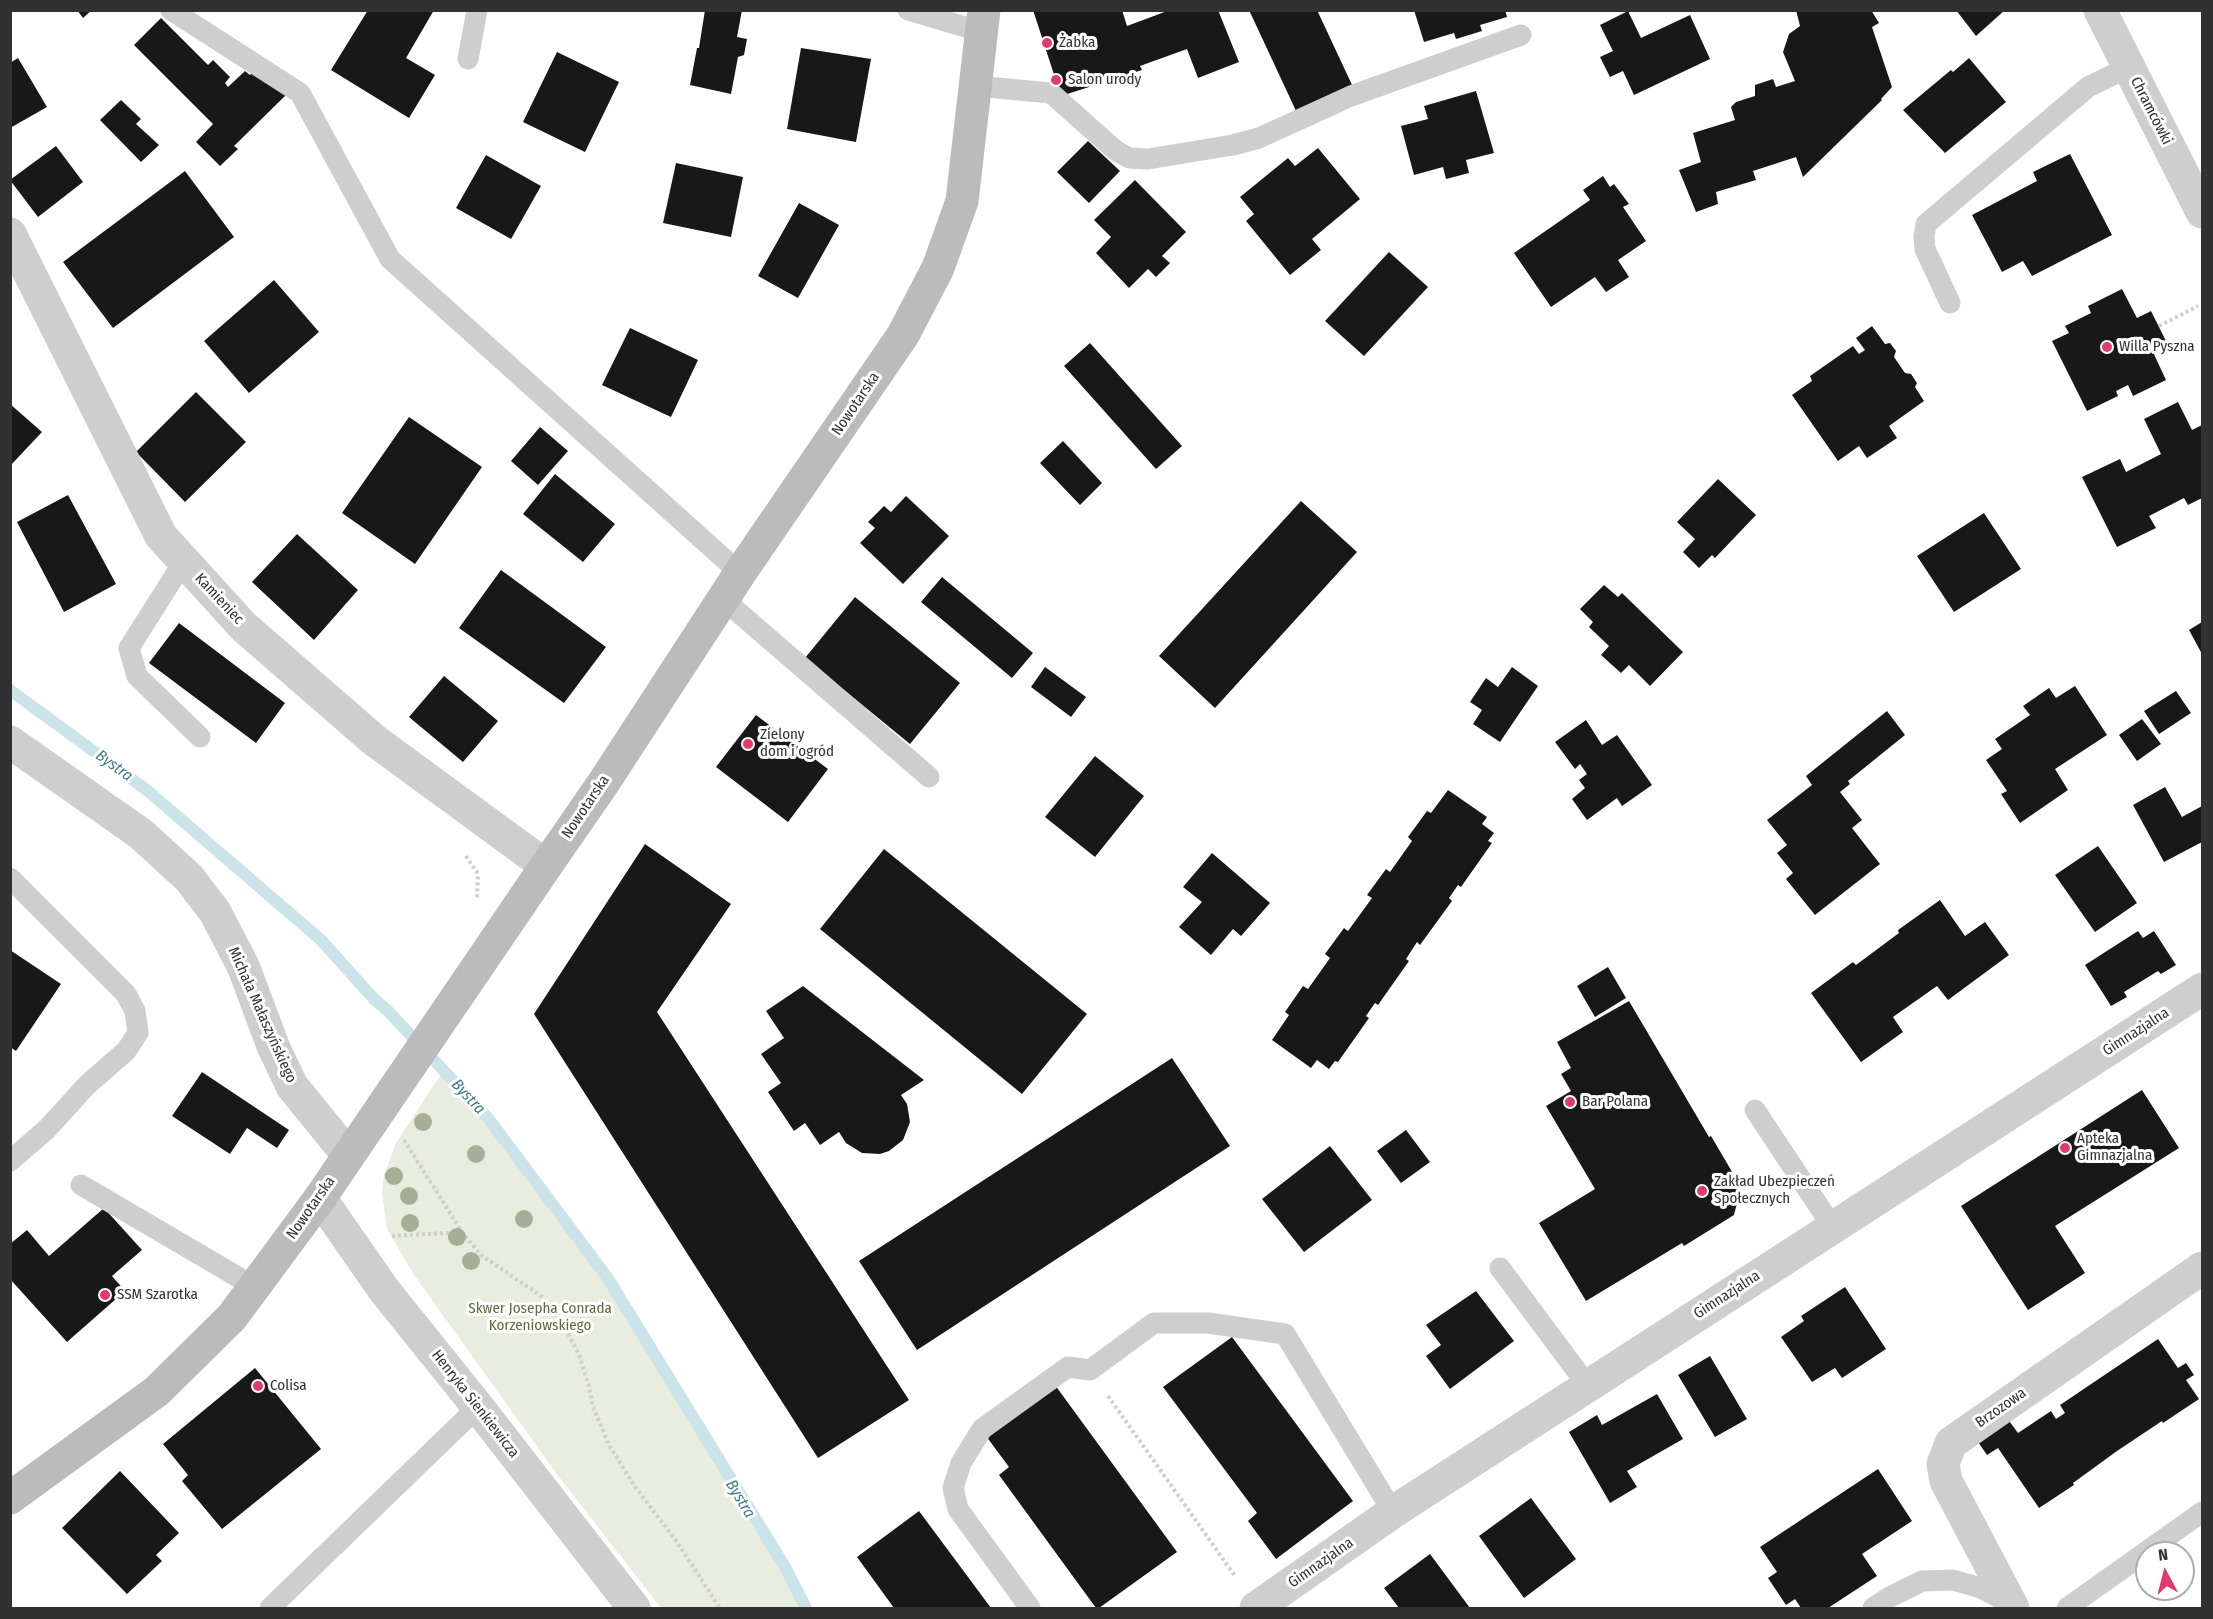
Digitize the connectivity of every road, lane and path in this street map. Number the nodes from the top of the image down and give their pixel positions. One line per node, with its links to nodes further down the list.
1 (171, 10): 16 (lane)
2 (477, 10): 7 (lane)
3 (908, 10): 5 (lane)
4 (2100, 10): 8 (street, Chramcówki)
5 (983, 21): 9 (main road, Nowotarska)
6 (1521, 34): 9 (lane)
7 (468, 59)
8 (2129, 67): 10 (street, Chramcówki); 12 (lane)
9 (976, 86): 16 (main road, Nowotarska)
10 (2202, 212)
11 (10, 234): 15 (street, Kamieniec)
12 (1950, 303)
13 (2198, 306): 14 (path)
14 (2159, 326)
15 (184, 561): 17 (lane); 20 (street, Kamieniec)
16 (731, 586): 19 (lane); 21 (main road, Nowotarska)
17 (200, 737)
18 (10, 742): 27 (street, Michała Małaszyńskiego)
19 (929, 777)
20 (485, 821): 21 (street, Kamieniec); 23 (path)
21 (546, 866): 27 (main road, Nowotarska)
22 (10, 878): 28 (lane)
23 (477, 902)
24 (2202, 989): 31 (street, Gimnazjalna)
25 (1755, 1110): 31 (lane)
26 (403, 1139): 32 (path)
27 (348, 1155): 30 (main road, Nowotarska)
28 (10, 1161)
29 (81, 1185): 36 (lane)
30 (320, 1198): 36 (main road, Nowotarska); 39 (street, Henryka Sienkiewicza)
31 (1832, 1226): 38 (street, Gimnazjalna)
32 (462, 1232): 33 (path); 47 (path)
33 (382, 1237)
34 (1500, 1268): 38 (lane)
35 (2202, 1268): 44 (street, Brzozowa)
36 (255, 1287): 40 (main road, Nowotarska)
37 (1090, 1370): 41 (lane); 43 (path); 48 (lane)
38 (1588, 1386): 41 (street, Gimnazjalna)
39 (478, 1407): 45 (lane); 46 (street, Henryka Sienkiewicza)
40 (10, 1498)
41 (1393, 1512): 49 (street, Gimnazjalna)
42 (2202, 1512): 51 (lane)
43 (1237, 1580)
44 (2012, 1607): 50 (lane)
45 (270, 1608)
46 (634, 1608)
47 (720, 1608)
48 (1030, 1608)
49 (1256, 1608)
50 (1873, 1608)
51 (2067, 1608)

